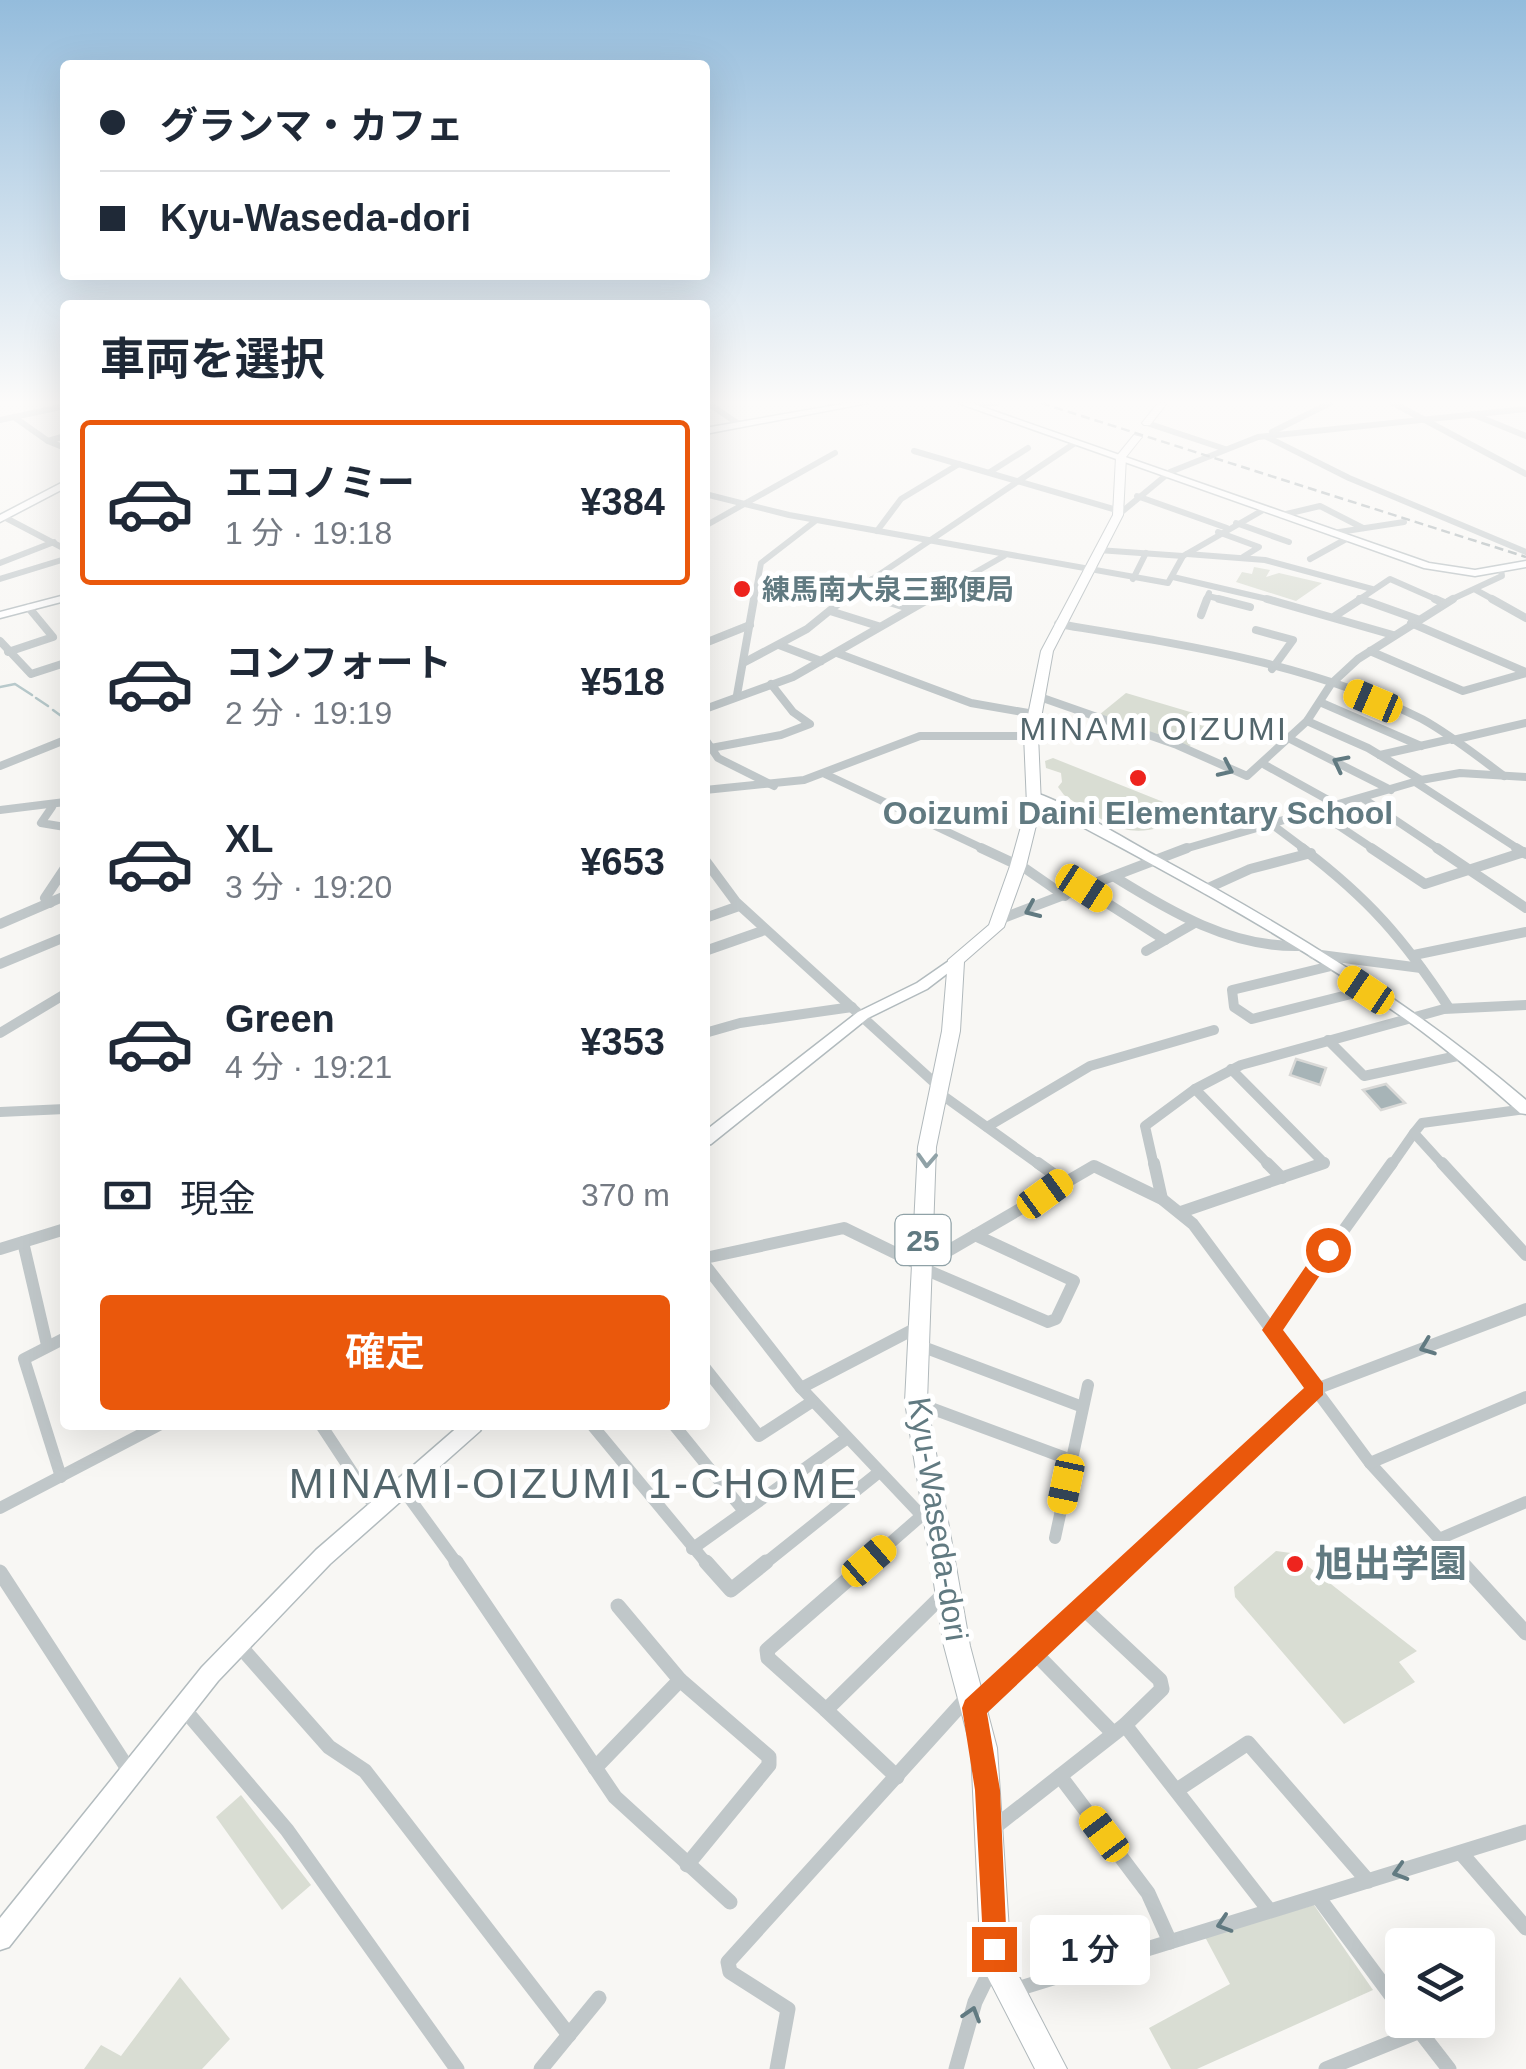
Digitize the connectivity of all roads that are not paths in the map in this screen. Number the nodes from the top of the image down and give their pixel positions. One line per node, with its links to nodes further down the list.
1 (33, 500): 15 (street)
2 (722, 500): 12 (street)
3 (753, 500): 12 (street)
4 (900, 500): 23 (street)
5 (991, 500): 26 (street)
6 (1079, 500): 14 (street)
7 (1119, 500): 14 (main road)
8 (1133, 500): 14 (street)
9 (1146, 500): 22 (street)
10 (1239, 500): 13 (street)
11 (1403, 500): 31 (street)
12 (742, 506): 17 (street); 19 (street)
13 (1265, 509): 16 (street); 20 (street)
14 (1118, 512): 30 (main road)
15 (4, 514): 27 (street)
16 (1282, 515): 21 (street); 24 (street)
17 (814, 522): 23 (street); 67 (street)
18 (1404, 522): 21 (street)
19 (710, 523)
20 (1236, 523): 22 (street); 28 (street)
21 (1364, 528): 24 (street)
22 (1222, 530): 33 (street); 35 (street)
23 (878, 531): 26 (street)
24 (1333, 533): 25 (street)
25 (1348, 538): 36 (street); 40 (street)
26 (935, 540): 34 (street); 45 (street)
27 (54, 542): 29 (street); 38 (street)
28 (1288, 542)
29 (60, 546)
30 (1098, 550): 32 (street); 41 (main road)
31 (1526, 552)
32 (1146, 553): 33 (street); 44 (street)
33 (1184, 555): 35 (street); 42 (street)
34 (1004, 556): 41 (street); 52 (street)
35 (1243, 557): 47 (street)
36 (1310, 559)
37 (60, 561): 43 (street)
38 (0, 563)
39 (1526, 564): 40 (street)
40 (1500, 570): 48 (street)
41 (1087, 574): 44 (street); 66 (main road)
42 (1174, 577): 44 (street); 46 (street)
43 (0, 579)
44 (1133, 579)
45 (872, 580): 49 (street); 52 (street)
46 (1210, 582): 50 (street); 51 (street)
47 (1372, 589): 53 (street); 55 (street)
48 (1476, 590): 55 (street); 64 (street)
49 (853, 592): 58 (street); 59 (street)
50 (1208, 596): 56 (street); 61 (street)
51 (1263, 596): 56 (street); 63 (street)
52 (932, 597): 58 (street)
53 (1359, 598): 63 (street); 65 (street)
54 (60, 599): 57 (street)
55 (1444, 603): 65 (street)
56 (1250, 607): 62 (street)
57 (29, 608): 60 (street); 75 (street)
58 (910, 608): 68 (street)
59 (830, 611): 68 (street); 73 (street)
60 (0, 615)
61 (1201, 615)
62 (1242, 616)
63 (1335, 616): 70 (street)
64 (1526, 618)
65 (1414, 622): 70 (street); 81 (street)
66 (1058, 624): 80 (street); 85 (main road)
67 (750, 625): 72 (street); 78 (street)
68 (878, 626): 76 (street)
69 (1256, 630): 80 (street)
70 (1393, 635): 74 (street)
71 (0, 641): 75 (street)
72 (710, 641)
73 (779, 644): 77 (street); 78 (street)
74 (1370, 651): 81 (street); 83 (street)
75 (8, 652): 79 (street)
76 (837, 652): 77 (street); 88 (street)
77 (821, 661): 82 (street)
78 (745, 662): 84 (street)
79 (60, 667)
80 (1272, 669): 83 (street)
81 (1526, 672)
82 (771, 684): 84 (street); 95 (street)
83 (1332, 684): 86 (street); 92 (street)
84 (737, 694): 87 (street)
85 (1038, 696): 88 (main road); 99 (street, one-way to 99)
86 (1322, 703): 89 (street); 97 (street)
87 (710, 706)
88 (1034, 714): 93 (main road)
89 (1307, 721): 91 (street); 98 (street)
90 (1526, 723): 92 (street)
91 (1288, 738): 99 (street); 107 (street, one-way to 91)
92 (1452, 739): 97 (street); 102 (street)
93 (1031, 740): 101 (street); 108 (main road)
94 (60, 742): 100 (street)
95 (710, 743)
96 (710, 746): 105 (street)
97 (1422, 746): 98 (street)
98 (1380, 756): 104 (street)
99 (1264, 765): 112 (street)
100 (0, 766)
101 (825, 774): 105 (street); 120 (street)
102 (1505, 776): 103 (street); 104 (street)
103 (1526, 777)
104 (1418, 781): 107 (street); 117 (street)
105 (775, 786): 106 (street)
106 (710, 790)
107 (1391, 790): 109 (street)
108 (1036, 796): 119 (street); 120 (main road)
109 (1364, 800): 112 (street); 122 (street)
110 (60, 804): 111 (street)
111 (52, 806): 113 (street); 116 (street)
112 (1339, 806): 114 (street)
113 (0, 810)
114 (1318, 812): 115 (street); 122 (street)
115 (1270, 824): 118 (street); 119 (street)
116 (60, 826)
117 (1525, 853): 122 (street)
118 (1311, 854): 126 (street); 143 (street)
119 (1154, 860): 124 (street); 126 (street)
120 (1018, 866): 127 (street); 133 (main road)
121 (710, 869): 130 (street)
122 (1470, 871): 131 (street)
123 (60, 876): 129 (street)
124 (1113, 876): 125 (street); 135 (street)
125 (1084, 888): 127 (street); 139 (street)
126 (1206, 889): 142 (street)
127 (1065, 896): 133 (street, one-way to 133)
128 (60, 898): 129 (street)
129 (50, 903): 134 (street)
130 (740, 906): 132 (street); 136 (street)
131 (1526, 908)
132 (710, 916)
133 (998, 920): 144 (main road)
134 (0, 924)
135 (1192, 924): 139 (street); 142 (street)
136 (766, 930): 140 (street); 152 (street)
137 (1526, 932): 143 (street)
138 (60, 939): 145 (street)
139 (1165, 940): 141 (street)
140 (710, 949)
141 (1146, 950)
142 (1307, 950): 146 (street); 147 (street)
143 (1414, 956): 147 (street)
144 (956, 960): 152 (street); 160 (main road, Kyu-Waseda-dori / 25)
145 (0, 964)
146 (1331, 966): 148 (street); 148 (street)
147 (1421, 968): 151 (street)
148 (1366, 990): 153 (street)
149 (60, 997): 156 (street)
150 (1526, 1005): 151 (street)
151 (1449, 1008): 153 (street)
152 (858, 1011): 155 (street); 160 (street); 167 (street)
153 (1407, 1018): 157 (street); 158 (street)
154 (1214, 1030): 165 (street)
155 (710, 1032)
156 (0, 1033)
157 (1328, 1040): 158 (street); 159 (street)
158 (1462, 1055): 163 (street)
159 (1230, 1069): 161 (street); 168 (street)
160 (936, 1088): 165 (street); 178 (main road, Kyu-Waseda-dori / 25, one-way to 178)
161 (1195, 1089): 168 (street); 170 (street)
162 (60, 1109): 164 (street)
163 (1526, 1109): 166 (street)
164 (0, 1112)
165 (987, 1127): 169 (street)
166 (1414, 1133): 176 (street); 181 (street)
167 (710, 1136)
168 (1282, 1178): 171 (street)
169 (1064, 1181): 170 (street); 173 (street)
170 (1162, 1200): 171 (street)
171 (1181, 1212): 181 (street)
172 (60, 1231): 174 (street)
173 (975, 1235): 178 (street); 178 (street)
174 (23, 1242): 175 (street); 184 (street)
175 (0, 1249)
176 (1526, 1256)
177 (710, 1266): 178 (street)
178 (922, 1267): 182 (main road, Kyu-Waseda-dori / 25)
179 (710, 1272): 187 (street)
180 (1523, 1314): 188 (street, one-way to 188)
181 (1272, 1330): 188 (street)
182 (918, 1336): 187 (street); 191 (main road, Kyu-Waseda-dori / 25); 192 (street)
183 (60, 1340): 184 (street)
184 (47, 1345): 202 (street)
185 (710, 1374): 190 (street)
186 (1088, 1385): 192 (street)
187 (802, 1388): 190 (street)
188 (1316, 1389): 200 (street); 215 (street)
189 (1526, 1397): 200 (street)
190 (813, 1401): 198 (street)
191 (916, 1402): 199 (street); 208 (main road, Kyu-Waseda-dori / 25)
192 (1080, 1406): 199 (street)
193 (150, 1430): 202 (street)
194 (324, 1430): 206 (street)
195 (464, 1430): 203 (street)
196 (596, 1430): 211 (street)
197 (678, 1430): 207 (street)
198 (846, 1439): 201 (street); 207 (street)
199 (1070, 1460): 209 (street)
200 (1370, 1463): 210 (street)
201 (878, 1472): 208 (street); 211 (street)
202 (61, 1477): 205 (street)
203 (402, 1488): 206 (street); 224 (street)
204 (1526, 1502): 210 (street)
205 (0, 1508)
206 (376, 1510): 217 (street)
207 (743, 1510): 211 (street)
208 (927, 1518): 213 (main road, Kyu-Waseda-dori / 25); 222 (street)
209 (1054, 1538)
210 (1439, 1539): 216 (street)
211 (692, 1549)
212 (0, 1572): 225 (street)
213 (947, 1592): 220 (main road, Kyu-Waseda-dori / 25); 222 (street)
214 (618, 1606): 219 (street)
215 (1082, 1606): 218 (street); 223 (street)
216 (1526, 1634)
217 (238, 1644): 221 (street); 244 (street)
218 (1034, 1652): 220 (street); 223 (street)
219 (680, 1680): 224 (street); 232 (street)
220 (972, 1701): 227 (street); 229 (main road, Kyu-Waseda-dori / 25)
221 (184, 1709): 225 (street); 247 (street)
222 (826, 1710): 227 (street)
223 (1119, 1729): 226 (street); 228 (street)
224 (595, 1768): 232 (street)
225 (133, 1776): 238 (street)
226 (1060, 1776): 229 (street); 239 (street)
227 (897, 1777): 249 (street)
228 (1177, 1790): 233 (street); 236 (street)
229 (990, 1831): 240 (main road, Kyu-Waseda-dori / 25)
230 (1526, 1832): 231 (street)
231 (1460, 1852): 233 (street, one-way to 233); 237 (street)
232 (687, 1866): 235 (street)
233 (1368, 1881): 234 (street)
234 (1318, 1897): 236 (street); 241 (street)
235 (730, 1902)
236 (1269, 1910): 239 (street, one-way to 239)
237 (1526, 1928)
238 (0, 1938)
239 (1170, 1942): 242 (street)
240 (996, 1964): 242 (main road, Kyu-Waseda-dori / 25); 250 (street, one-way to 240)
241 (1385, 1987)
242 (1010, 1992): 251 (main road, Kyu-Waseda-dori / 25)
243 (599, 1998): 244 (street)
244 (569, 2034): 248 (street)
245 (1390, 2038): 252 (street)
246 (1424, 2038): 253 (street)
247 (457, 2069)
248 (541, 2069)
249 (777, 2069)
250 (956, 2069)
251 (1052, 2069)
252 (1326, 2069)
253 (1449, 2069)

